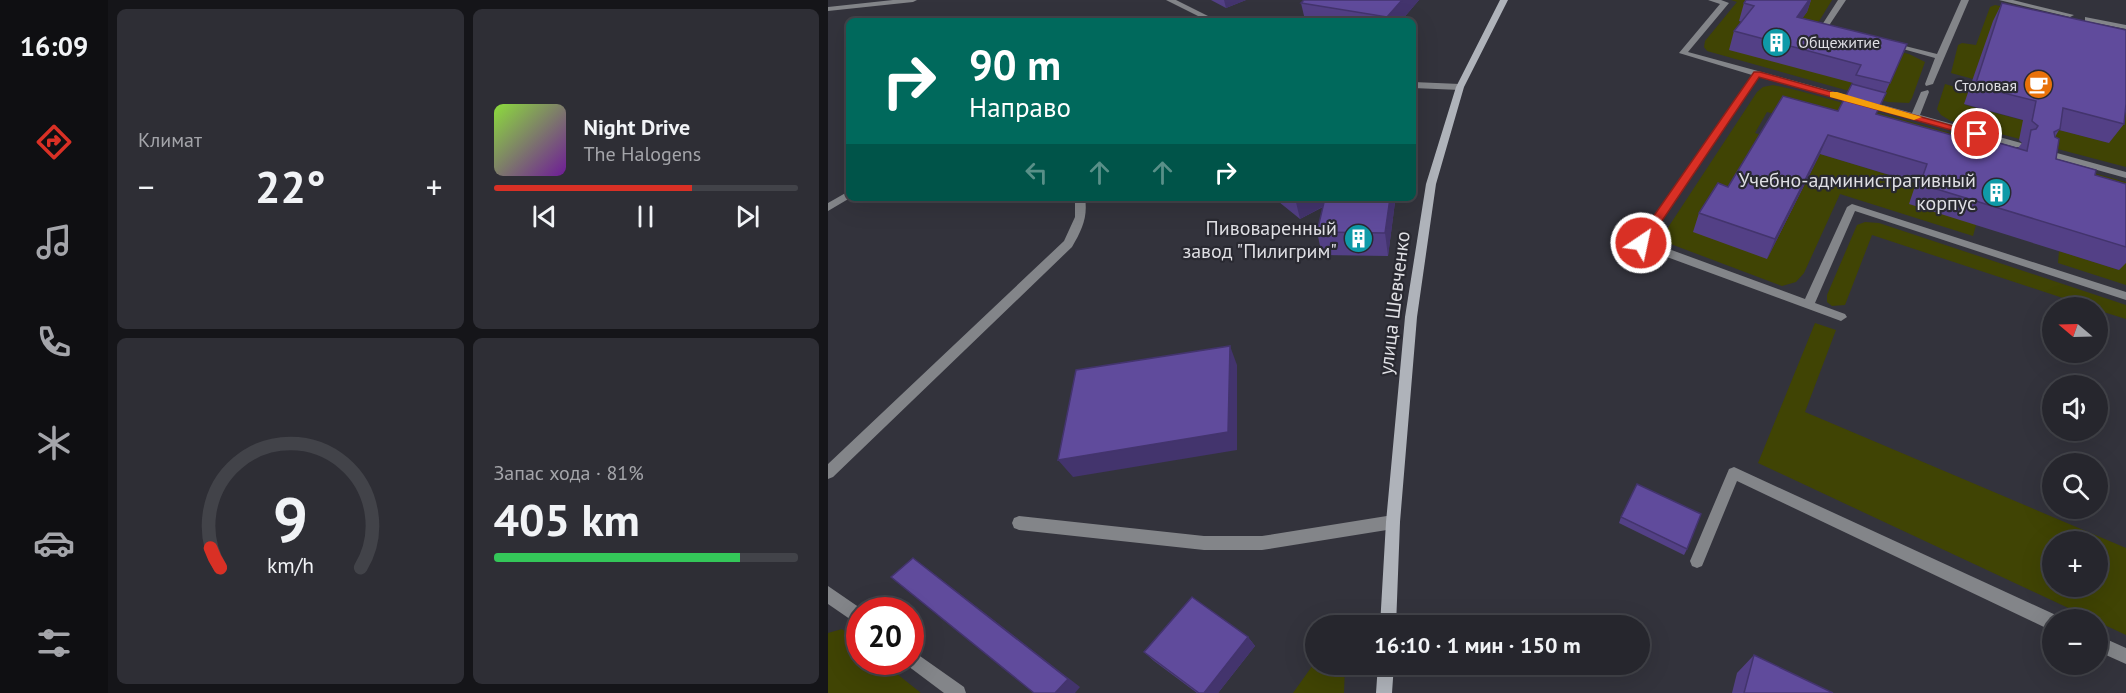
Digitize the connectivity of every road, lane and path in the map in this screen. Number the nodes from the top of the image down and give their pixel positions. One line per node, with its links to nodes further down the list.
1 (913, 0): 8 (lane)
2 (1170, 0): 10 (lane)
3 (1504, 0): 18 (main road, улица Шевченко)
4 (1712, 0): 16 (lane)
5 (1842, 0): 13 (lane)
6 (1965, 0): 15 (lane)
7 (2003, 0): 9 (lane)
8 (828, 9)
9 (2070, 15)
10 (1208, 18)
11 (2088, 19): 12 (lane)
12 (2126, 27)
13 (1847, 34)
14 (1882, 42): 15 (lane)
15 (1940, 57): 19 (lane)
16 (1757, 74): 19 (lane); 27 (lane)
17 (1416, 85): 18 (lane)
18 (1460, 87): 30 (main road, улица Шевченко)
19 (1915, 117): 20 (lane)
20 (2018, 146)
21 (2046, 153): 22 (lane)
22 (2126, 175)
23 (846, 196): 25 (lane)
24 (1081, 201): 29 (lane)
25 (828, 208)
26 (2126, 296): 27 (lane)
27 (1808, 305): 28 (lane)
28 (1841, 317)
29 (828, 473)
30 (1393, 522): 31 (lane); 35 (main road, улица Шевченко)
31 (1019, 523)
32 (1697, 561): 36 (lane)
33 (828, 594): 34 (lane)
34 (846, 608)
35 (1389, 615)
36 (2042, 617)
37 (2108, 648): 38 (lane)
38 (2126, 656)
39 (924, 668): 41 (lane)
40 (1385, 675): 42 (main road)
41 (958, 693)
42 (1384, 693)

